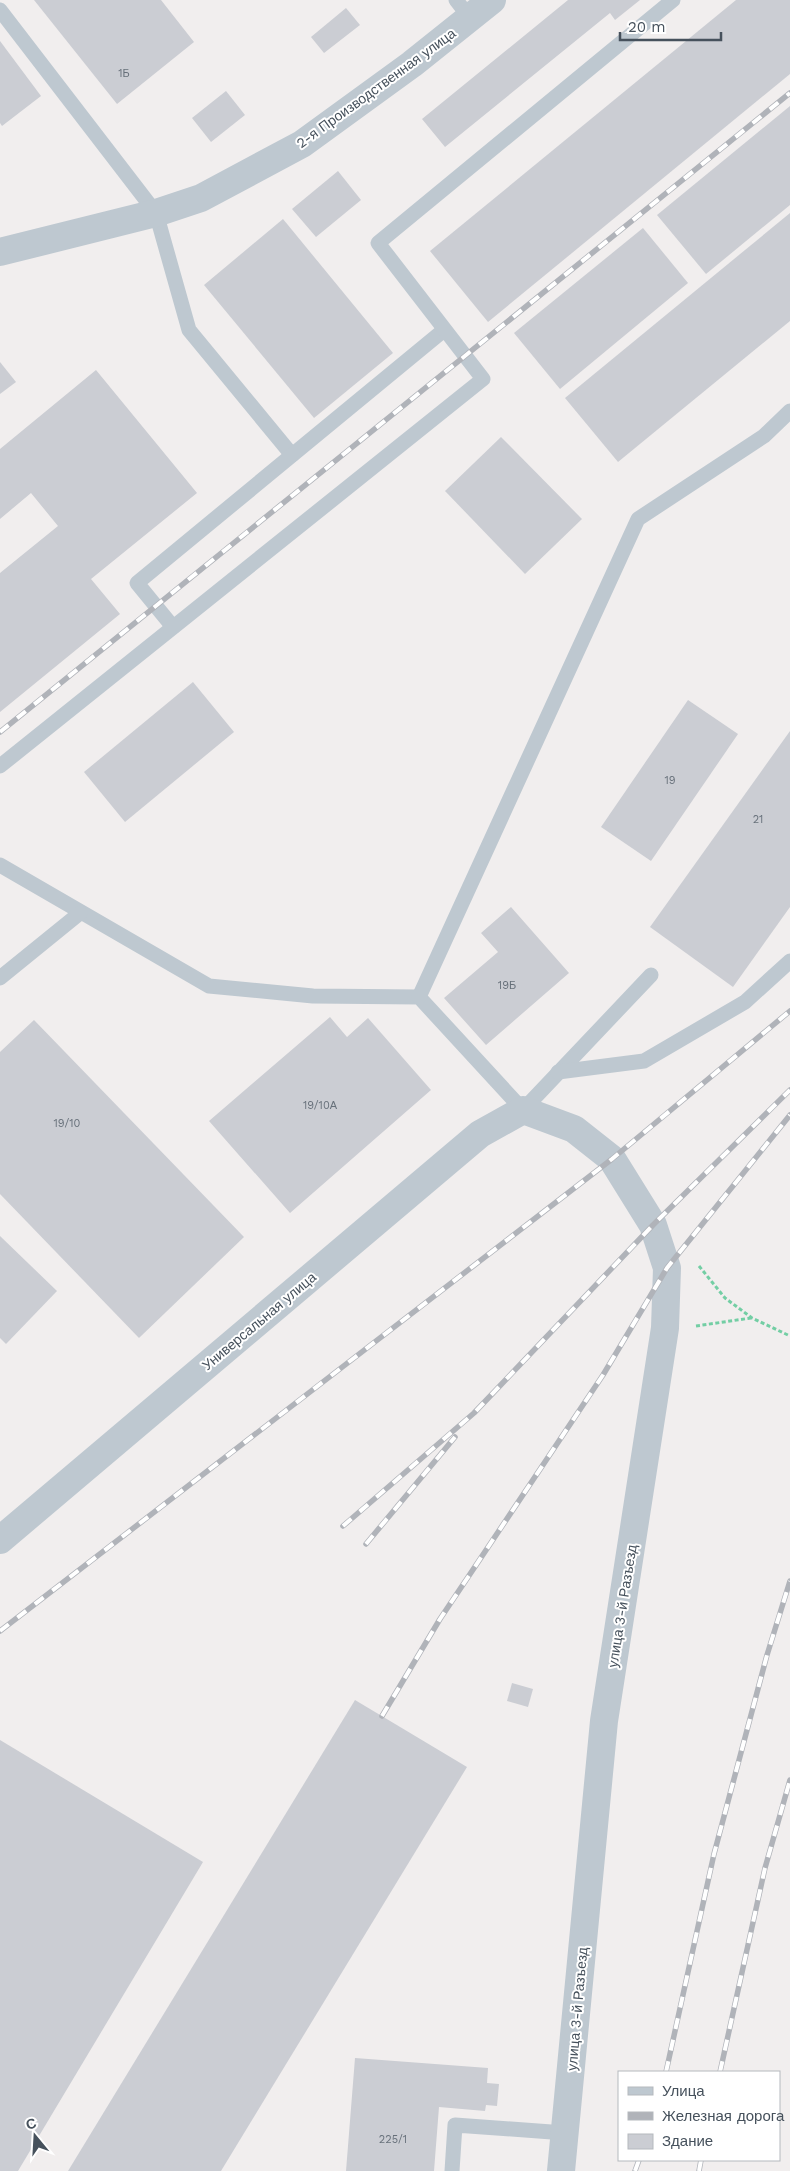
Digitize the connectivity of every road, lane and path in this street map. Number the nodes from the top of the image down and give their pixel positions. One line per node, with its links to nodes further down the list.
1 (492, 0): 3 (street, 2-я Производственная улица)
2 (672, 0): 7 (lane)
3 (463, 9): 5 (street, 2-я Производственная улица)
4 (0, 10): 5 (lane)
5 (156, 213): 6 (street, 2-я Производственная улица); 9 (lane)
6 (0, 252)
7 (444, 330): 9 (lane); 10 (lane)
8 (790, 411): 17 (lane)
9 (292, 455): 10 (lane)
10 (173, 627): 11 (lane)
11 (0, 766)
12 (0, 865): 13 (lane)
13 (80, 913): 16 (lane); 17 (lane)
14 (790, 961): 18 (lane)
15 (651, 975): 18 (lane)
16 (0, 978)
17 (419, 997): 19 (lane)
18 (558, 1072): 19 (lane)
19 (523, 1110): 21 (street, улица 3-й Разъезд); 22 (street, Универсальная улица)
20 (752, 1318): 21 (path)
21 (664, 1337): 23 (street, улица 3-й Разъезд)
22 (0, 1540)
23 (566, 2133): 24 (lane); 25 (street, улица 3-й Разъезд)
24 (452, 2171)
25 (561, 2171)

